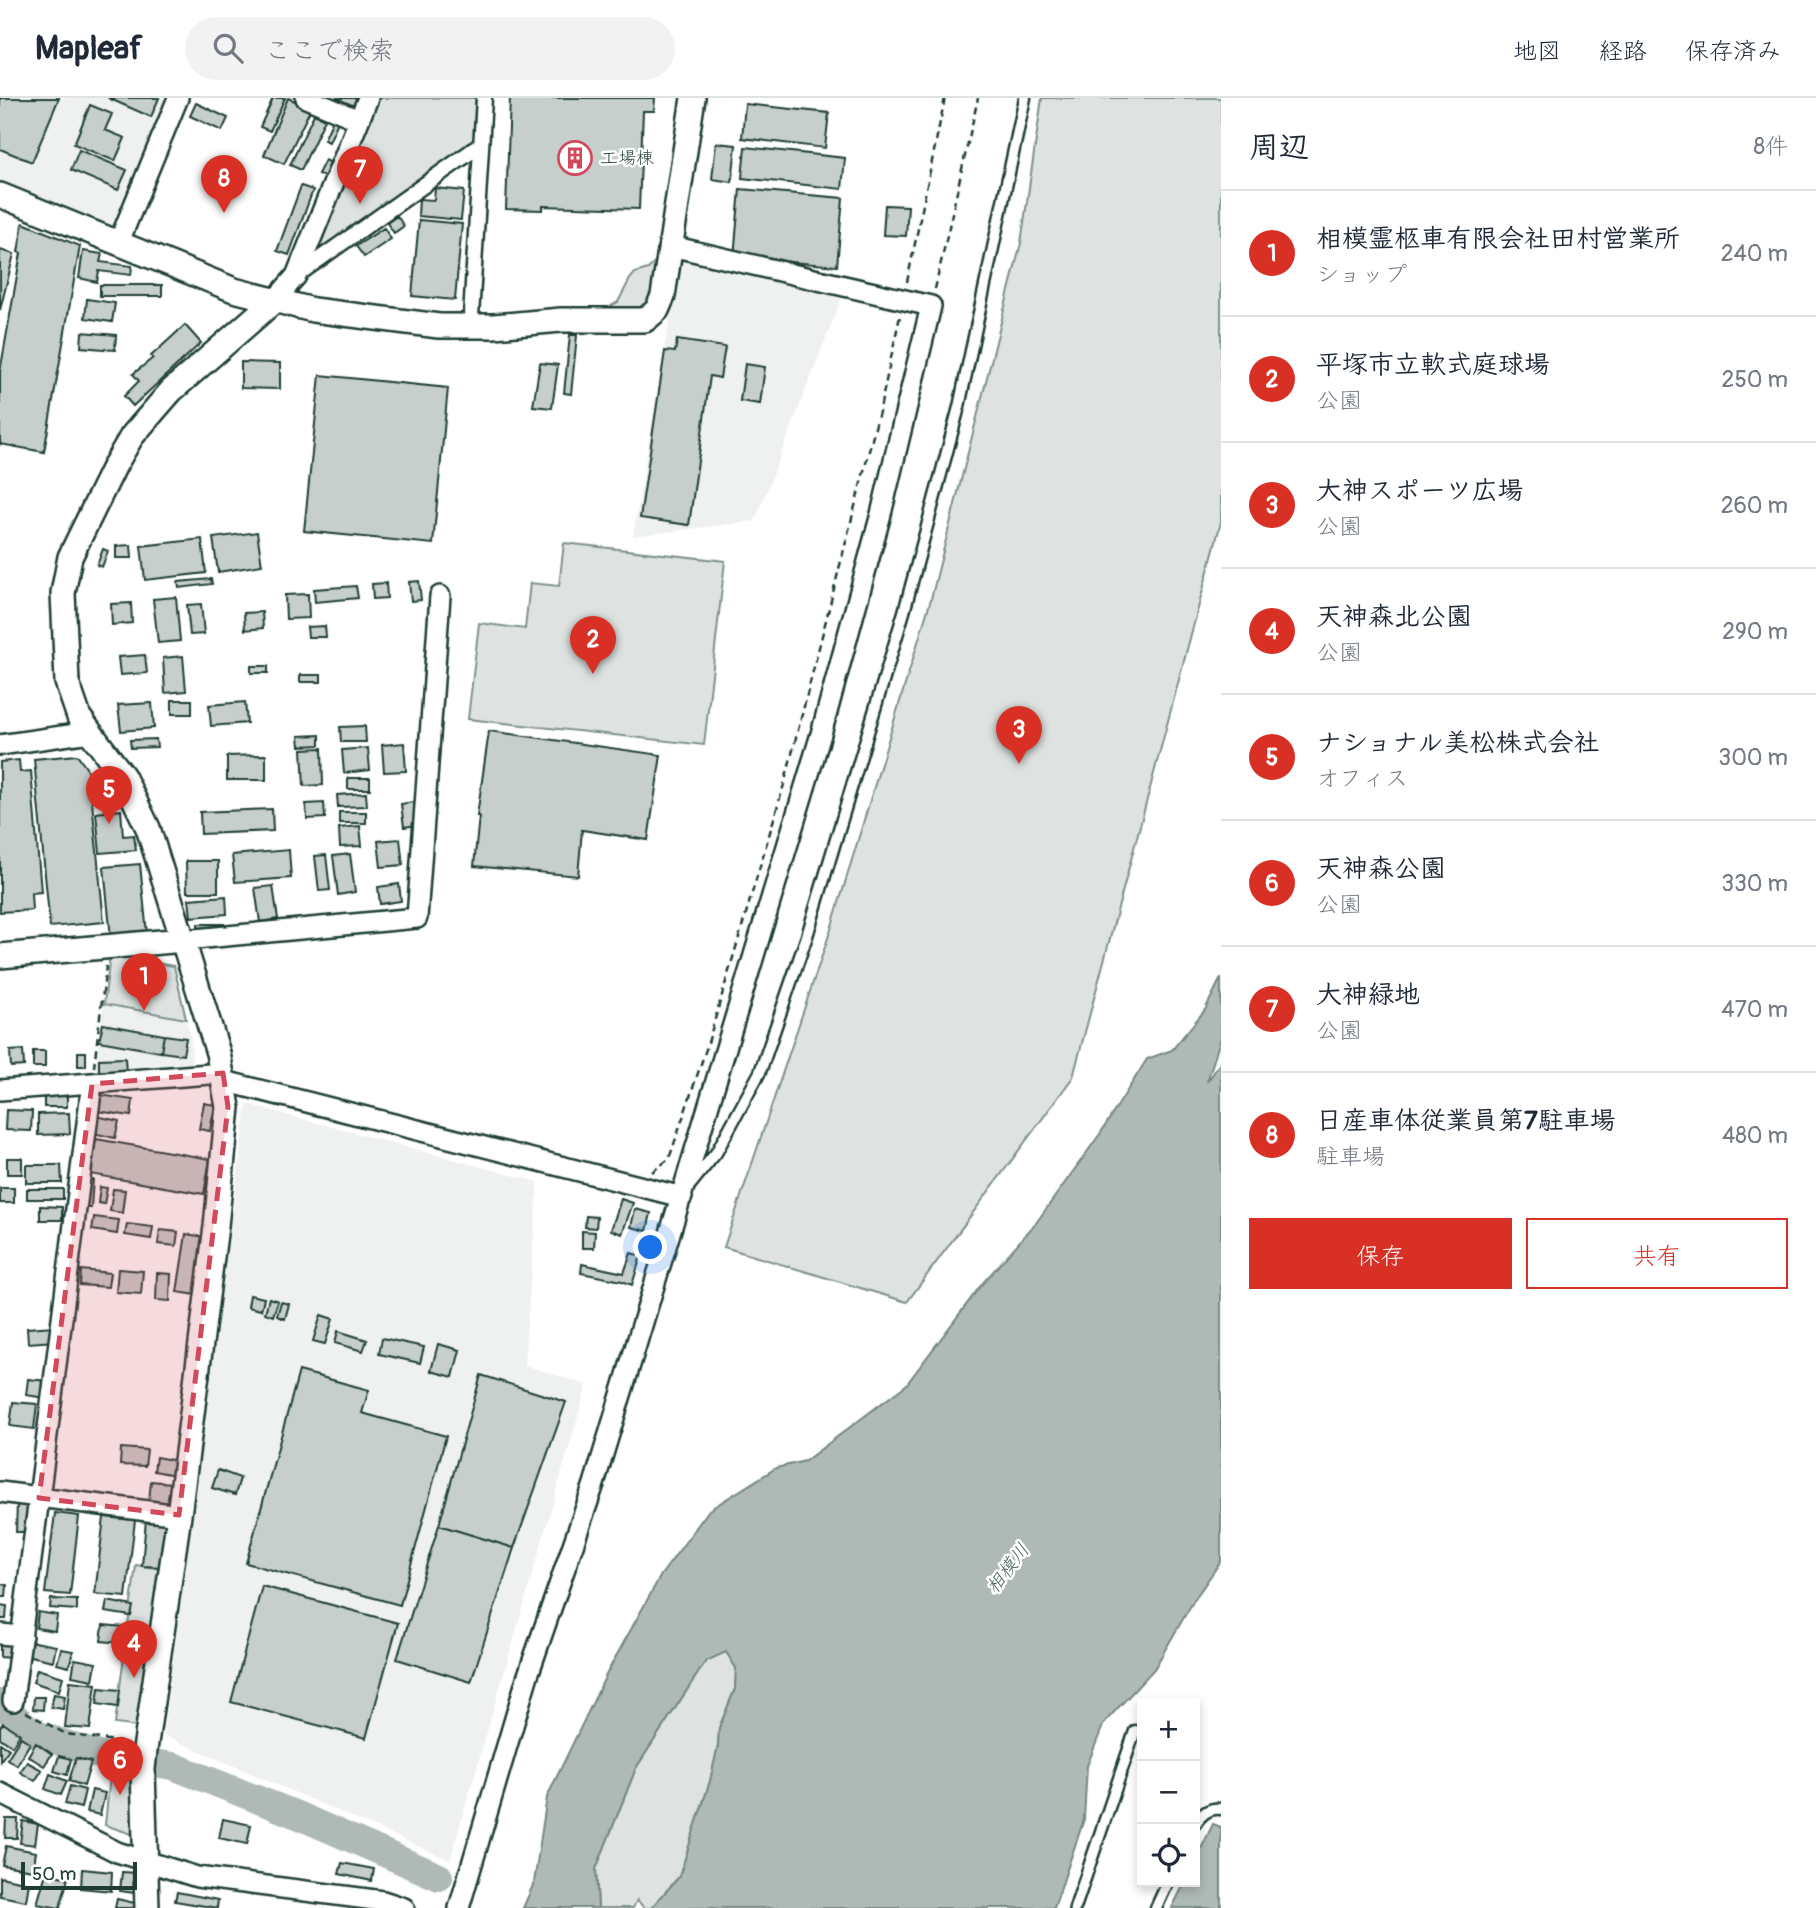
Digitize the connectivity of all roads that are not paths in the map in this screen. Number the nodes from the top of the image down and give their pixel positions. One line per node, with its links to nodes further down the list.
1 (178, 98): 10 (street)
2 (306, 98): 7 (street)
3 (368, 98): 7 (street)
4 (484, 98): 8 (street)
5 (693, 98): 11 (street)
6 (1025, 98): 23 (lane)
7 (359, 120): 12 (street)
8 (480, 146): 12 (street); 14 (street)
9 (0, 195): 10 (street)
10 (118, 244): 13 (street)
11 (671, 246): 13 (street); 23 (street)
12 (300, 273): 13 (street)
13 (275, 300): 16 (street)
14 (471, 317)
15 (440, 596): 18 (street)
16 (90, 732): 17 (street); 18 (street)
17 (0, 745)
18 (184, 940): 19 (street); 20 (street)
19 (0, 956)
20 (223, 1077): 21 (street); 23 (street); 26 (street)
21 (92, 1084): 22 (street); 25 (street)
22 (0, 1090)
23 (682, 1197): 39 (street)
24 (0, 1492): 25 (street)
25 (39, 1498): 26 (street); 28 (street)
26 (179, 1515): 34 (street)
27 (0, 1634): 28 (street)
28 (22, 1636): 29 (street)
29 (13, 1701)
30 (1135, 1731): 40 (lane)
31 (0, 1793): 34 (street)
32 (1221, 1809): 33 (lane)
33 (1200, 1818)
34 (144, 1860): 36 (street); 37 (street)
35 (1166, 1887): 41 (lane)
36 (382, 1905): 38 (street)
37 (147, 1908)
38 (404, 1908)
39 (458, 1908)
40 (1075, 1908)
41 (1156, 1908)

